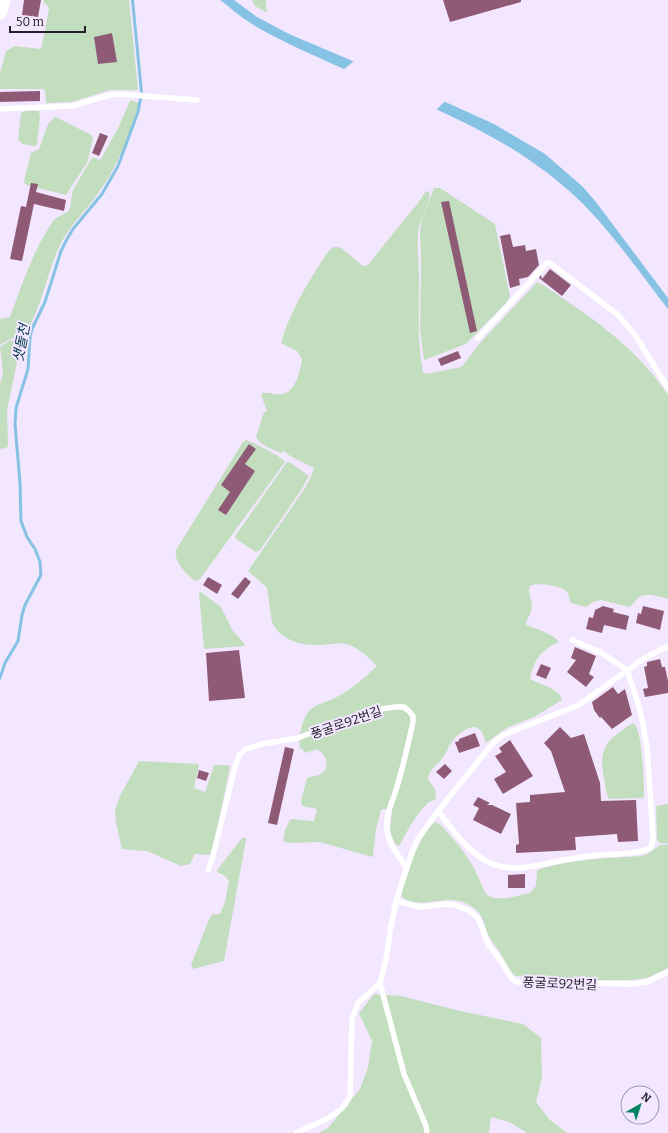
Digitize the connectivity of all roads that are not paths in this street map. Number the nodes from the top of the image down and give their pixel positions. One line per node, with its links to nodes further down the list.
1 (3, 0): 2 (street)
2 (0, 12)
3 (197, 100): 4 (lane)
4 (0, 109)
5 (478, 338): 6 (lane)
6 (668, 388)
7 (572, 640): 9 (lane)
8 (668, 646): 9 (lane)
9 (627, 670): 10 (lane); 10 (lane)
10 (438, 810): 11 (lane)
11 (406, 867): 12 (lane, 풍굴로92번길); 13 (lane)
12 (208, 870)
13 (396, 901): 14 (lane, 풍굴로92번길); 15 (lane)
14 (668, 972)
15 (380, 983): 16 (lane); 17 (lane)
16 (296, 1133)
17 (427, 1133)

